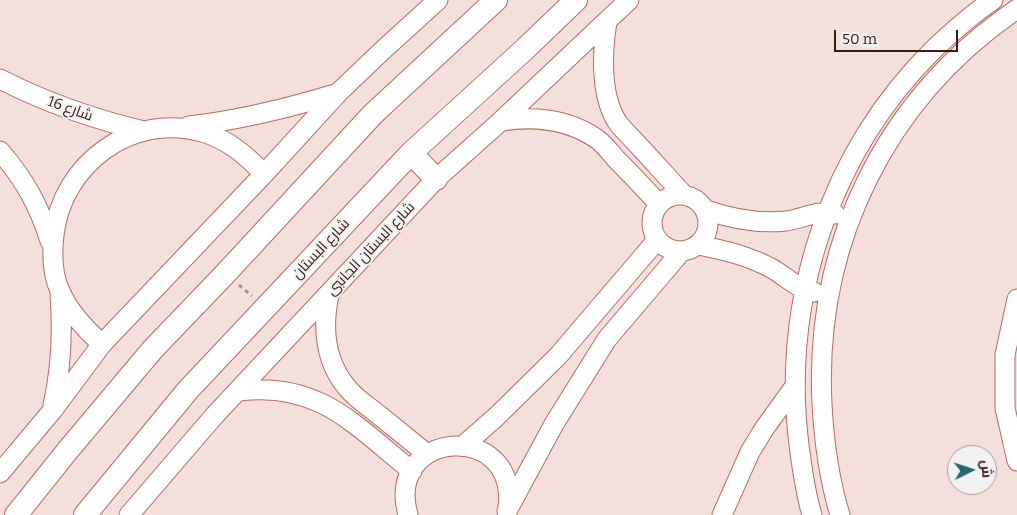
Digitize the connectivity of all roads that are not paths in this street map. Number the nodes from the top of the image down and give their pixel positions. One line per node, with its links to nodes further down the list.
1 (438, 0): 9 (street)
2 (496, 0): 40 (street)
3 (576, 0): 14 (street, شارع البستان)
4 (630, 0): 7 (street, شارع البستان الجانبى)
5 (993, 0): 20 (street)
6 (1017, 9): 21 (street)
7 (607, 22): 10 (street, شارع البستان الجانبى); 17 (street)
8 (0, 79): 12 (street, شارع 16)
9 (339, 92): 11 (street); 15 (street)
10 (500, 121): 16 (street, شارع البستان الجانبى); 18 (street)
11 (177, 128): 12 (street); 15 (street)
12 (144, 131): 24 (street)
13 (0, 151): 24 (street)
14 (411, 153): 16 (street); 41 (street, شارع البستان)
15 (264, 174): 30 (street)
16 (436, 179): 27 (street, شارع البستان الجانبى)
17 (683, 194): 18 (street); 19 (street)
18 (659, 204): 22 (street)
19 (706, 210): 20 (street); 23 (street)
20 (827, 212): 21 (street); 26 (street)
21 (850, 219): 28 (street)
22 (658, 240): 23 (street); 34 (street)
23 (689, 248): 26 (street); 39 (street)
24 (52, 250): 25 (street)
25 (59, 290): 30 (street); 33 (street)
26 (804, 290): 28 (street); 31 (street)
27 (329, 295): 32 (street, شارع البستان الجانبى); 35 (street)
28 (828, 295): 46 (street)
29 (1017, 299): 36 (street)
30 (102, 344): 33 (street)
31 (794, 386): 44 (street); 45 (street)
32 (239, 392): 37 (street); 42 (street, شارع البستان الجانبى)
33 (52, 411): 38 (street)
34 (464, 445): 35 (street); 39 (street)
35 (427, 454): 37 (street)
36 (1017, 461)
37 (412, 471): 43 (street)
38 (0, 473)
39 (506, 513)
40 (16, 515)
41 (85, 515)
42 (129, 515)
43 (407, 515)
44 (722, 515)
45 (812, 515)
46 (840, 515)

